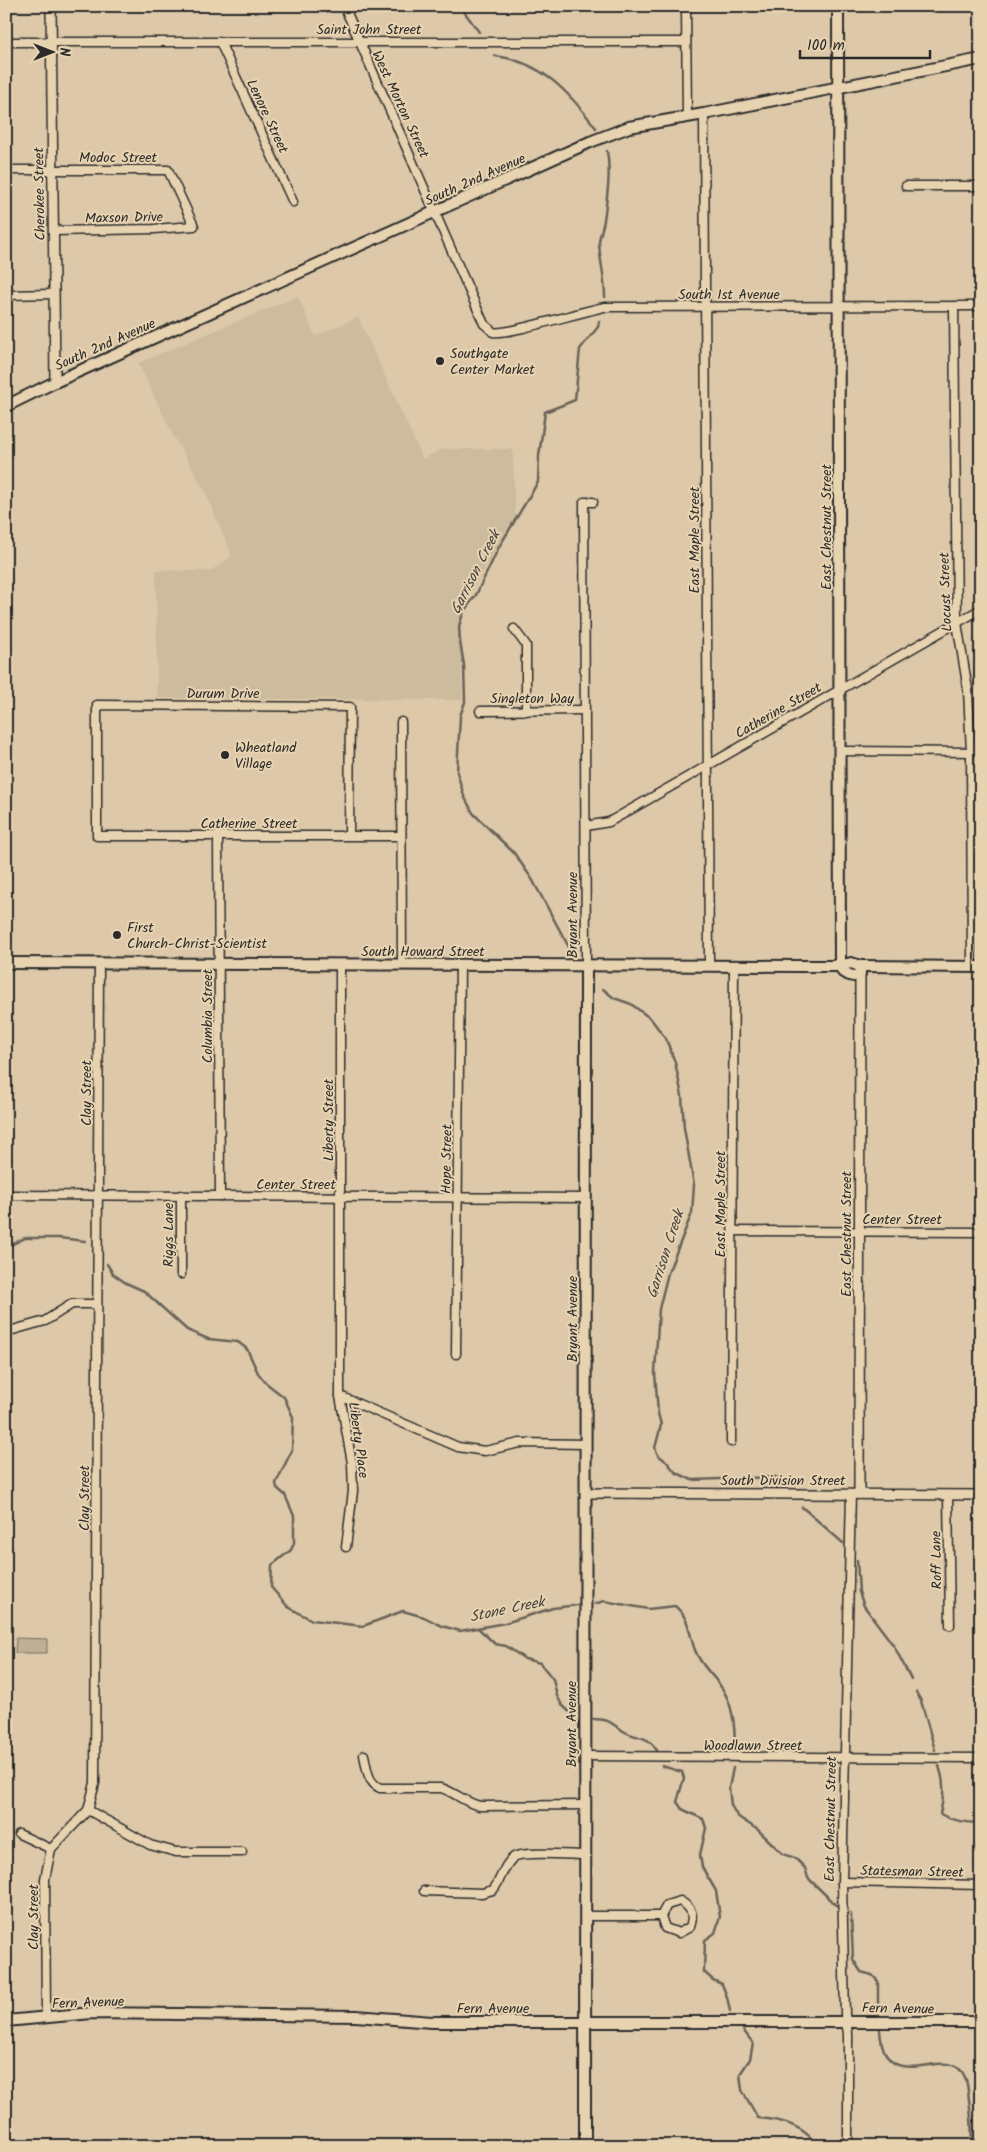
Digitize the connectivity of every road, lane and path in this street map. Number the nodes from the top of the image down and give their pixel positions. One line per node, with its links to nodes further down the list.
1 (51, 6): 7 (street, Cherokee Street)
2 (344, 6): 5 (street, West Morton Street)
3 (686, 6): 9 (street)
4 (838, 6): 11 (main road, East Chestnut Street)
5 (358, 41): 8 (street, Saint John Street); 9 (street, Saint John Street); 19 (street, West Morton Street)
6 (6, 42): 7 (street, Saint John Street)
7 (51, 42): 8 (street, Saint John Street); 15 (street, Cherokee Street)
8 (220, 42): 18 (street, Lenore Street)
9 (686, 42): 13 (street)
10 (981, 59): 11 (main road, South 2nd Avenue)
11 (839, 87): 12 (main road, South 2nd Avenue); 25 (main road, East Chestnut Street)
12 (704, 114): 13 (main road, South 2nd Avenue); 24 (street, East Maple Street)
13 (687, 117): 19 (main road, South 2nd Avenue)
14 (6, 170): 15 (street, Modoc Street)
15 (53, 170): 20 (street, Modoc Street); 21 (street, Cherokee Street)
16 (906, 186): 17 (street)
17 (981, 186)
18 (293, 202)
19 (436, 211): 28 (street, West Morton Street); 29 (main road, South 2nd Avenue)
20 (194, 226): 21 (street, Maxson Drive)
21 (54, 231): 22 (street, Cherokee Street)
22 (54, 294): 23 (street); 29 (street, Cherokee Street)
23 (6, 295)
24 (705, 306): 25 (street, South 1st Avenue); 28 (street, South 1st Avenue); 43 (street, East Maple Street)
25 (840, 306): 26 (street, South 1st Avenue); 35 (main road, East Chestnut Street)
26 (954, 306): 27 (street, South 1st Avenue); 33 (street, Locust Street)
27 (981, 306)
28 (484, 324)
29 (55, 382): 30 (main road, South 2nd Avenue)
30 (6, 406)
31 (593, 502): 36 (street, Bryant Avenue)
32 (981, 609): 33 (street, Catherine Street)
33 (956, 623): 35 (street, Catherine Street); 41 (street, Locust Street)
34 (514, 629): 38 (street)
35 (840, 688): 40 (main road, East Chestnut Street); 43 (street, Catherine Street)
36 (585, 710): 38 (street, Singleton Way); 44 (street, Bryant Avenue)
37 (480, 711): 38 (street, Singleton Way)
38 (526, 711)
39 (401, 722): 48 (street)
40 (840, 751): 41 (street); 58 (main road, East Chestnut Street)
41 (971, 752): 42 (street); 59 (street, Locust Street)
42 (981, 752)
43 (708, 764): 44 (street, Catherine Street); 56 (street, East Maple Street)
44 (586, 826): 55 (street, Bryant Avenue)
45 (97, 836): 46 (street, Catherine Street); 47 (street, Durum Drive)
46 (218, 836): 47 (street, Catherine Street); 51 (street, Columbia Street)
47 (349, 836): 48 (street, Catherine Street)
48 (401, 836): 53 (street)
49 (6, 962): 50 (main road, South Howard Street)
50 (99, 963): 51 (main road, South Howard Street); 62 (street, Clay Street)
51 (219, 964): 52 (main road, South Howard Street); 64 (street, Columbia Street)
52 (340, 964): 53 (main road, South Howard Street); 65 (street, Liberty Street)
53 (402, 964): 54 (main road, South Howard Street)
54 (460, 964): 55 (main road, South Howard Street); 66 (street, Hope Street)
55 (586, 965): 56 (main road, South Howard Street); 67 (main road, Bryant Avenue)
56 (709, 966): 57 (main road, South Howard Street)
57 (734, 966): 58 (main road, South Howard Street); 68 (street, East Maple Street)
58 (840, 966): 60 (main road)
59 (976, 967): 60 (main road)
60 (860, 970): 69 (street, East Chestnut Street)
61 (6, 1194): 62 (street, Center Street)
62 (98, 1195): 63 (street, Center Street); 72 (street, Clay Street)
63 (181, 1196): 64 (street, Center Street); 71 (street, Riggs Lane)
64 (220, 1196): 65 (street, Center Street)
65 (340, 1196): 66 (street, Center Street); 75 (street, Liberty Street)
66 (458, 1197): 67 (street, Center Street); 74 (street, Hope Street)
67 (586, 1198): 77 (main road, Bryant Avenue)
68 (733, 1231): 69 (street, Center Street); 76 (street, East Maple Street)
69 (860, 1232): 70 (street, Center Street); 79 (street, East Chestnut Street)
70 (981, 1232)
71 (180, 1274)
72 (96, 1304): 73 (street); 89 (street, Clay Street)
73 (6, 1332)
74 (456, 1354)
75 (340, 1396): 77 (street); 82 (street, Liberty Place)
76 (731, 1442)
77 (586, 1444): 78 (main road, Bryant Avenue)
78 (586, 1493): 79 (street, South Division Street); 85 (main road, Bryant Avenue)
79 (855, 1494): 80 (street, South Division Street); 86 (street, East Chestnut Street)
80 (948, 1495): 81 (street, South Division Street); 83 (street, Roff Lane)
81 (981, 1495)
82 (346, 1547)
83 (950, 1625)
84 (364, 1755): 88 (street)
85 (585, 1756): 86 (street, Woodlawn Street); 88 (main road, Bryant Avenue)
86 (845, 1757): 87 (street, Woodlawn Street); 94 (street, East Chestnut Street)
87 (981, 1758)
88 (585, 1805): 93 (main road, Bryant Avenue)
89 (88, 1810): 91 (street, Clay Street); 92 (street)
90 (18, 1834): 91 (street)
91 (52, 1849): 99 (street, Clay Street)
92 (242, 1852)
93 (585, 1855): 96 (street); 97 (main road, Bryant Avenue)
94 (842, 1882): 95 (street, Statesman Street); 101 (street, East Chestnut Street)
95 (981, 1884)
96 (424, 1891)
97 (585, 1916): 98 (street); 102 (main road, Bryant Avenue)
98 (661, 1916): 98 (street)
99 (46, 2017): 100 (main road, Fern Avenue); 102 (main road, Fern Avenue)
100 (6, 2021)
101 (846, 2021): 102 (main road, Fern Avenue); 103 (main road, Fern Avenue); 105 (street, East Chestnut Street)
102 (585, 2022): 104 (main road, Bryant Avenue)
103 (981, 2022)
104 (584, 2146)
105 (848, 2146)

